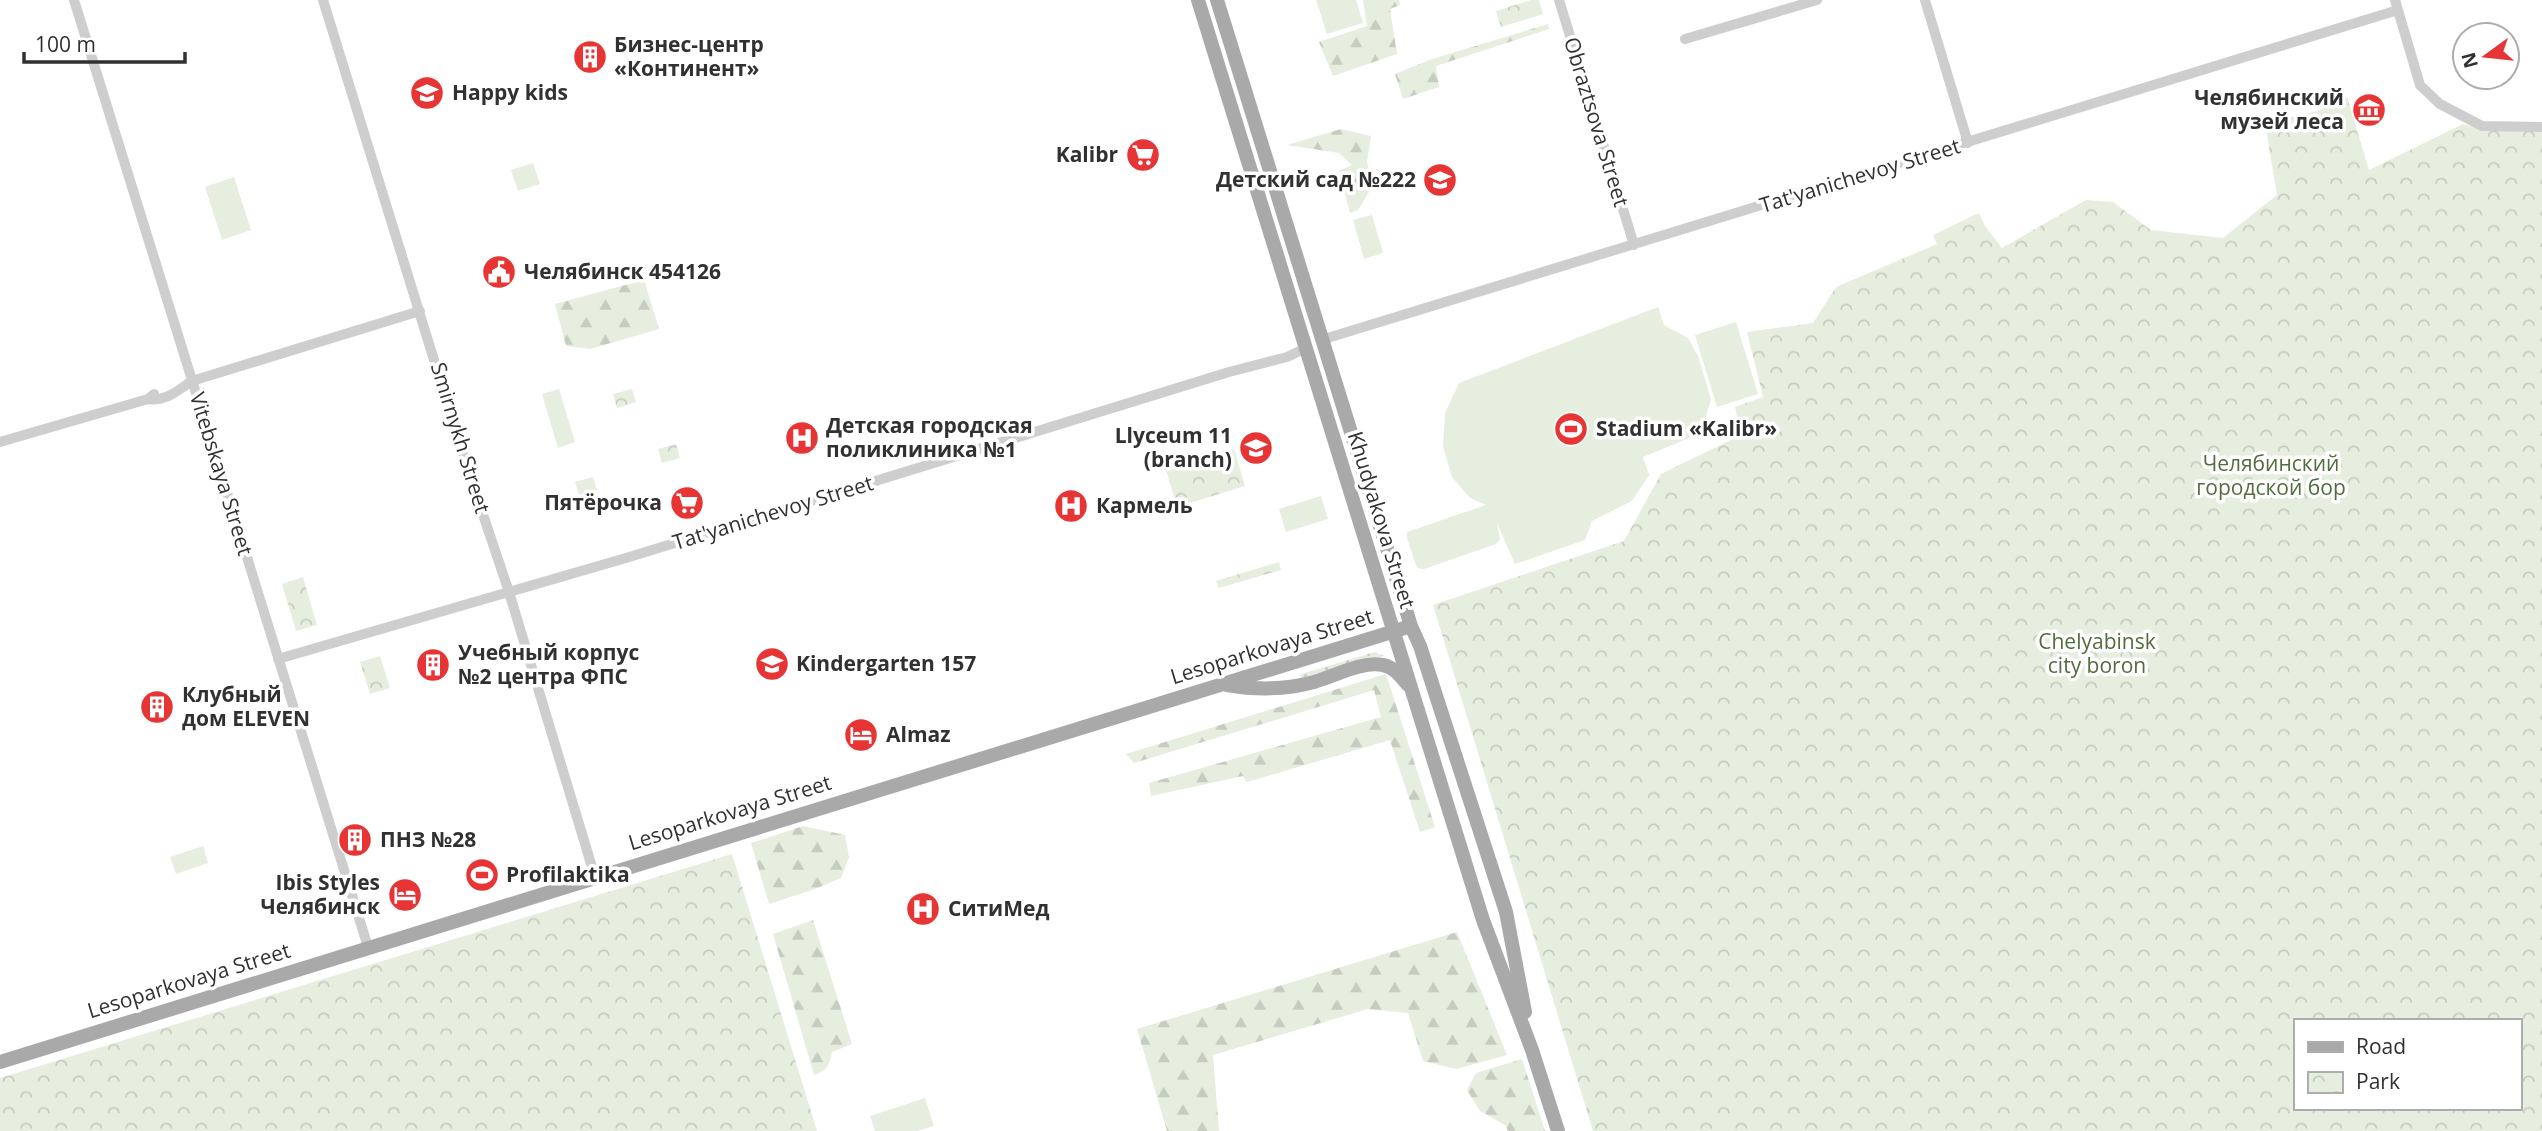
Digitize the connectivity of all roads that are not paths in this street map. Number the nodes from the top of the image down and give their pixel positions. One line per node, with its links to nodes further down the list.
1 (74, 0): 16 (street, Vitebskaya Street)
2 (323, 0): 13 (street, Smirnykh Street)
3 (1198, 0): 15 (main road, Khudyakova Street)
4 (1217, 0): 14 (main road, Khudyakova Street)
5 (1559, 0): 12 (street, Obraztsova Street)
6 (1817, 0): 9 (street)
7 (1925, 0): 11 (street)
8 (2396, 5): 10 (street); 11 (street, Tat'yanichevoy Street)
9 (1685, 39)
10 (2542, 128)
11 (1968, 143): 12 (street, Tat'yanichevoy Street)
12 (1634, 245): 14 (street, Tat'yanichevoy Street)
13 (420, 311): 16 (street); 18 (street, Smirnykh Street)
14 (1321, 340): 15 (main road); 19 (main road, Khudyakova Street)
15 (1306, 348): 18 (street, Tat'yanichevoy Street); 20 (main road, Khudyakova Street)
16 (192, 381): 17 (street); 21 (street, Vitebskaya Street)
17 (0, 442)
18 (509, 592): 21 (street, Tat'yanichevoy Street); 24 (street, Smirnykh Street)
19 (1411, 626): 20 (main road, Lesoparkovaya Street); 26 (main road, Khudyakova Street)
20 (1393, 632): 22 (main road, Lesoparkovaya Street); 23 (main road, Khudyakova Street)
21 (278, 659): 25 (street, Vitebskaya Street)
22 (1222, 684): 23 (main road); 24 (main road, Lesoparkovaya Street)
23 (1413, 691): 26 (main road, Khudyakova Street)
24 (595, 877): 25 (main road, Lesoparkovaya Street)
25 (368, 947): 27 (main road, Lesoparkovaya Street)
26 (1532, 1050): 28 (main road, Khudyakova Street)
27 (0, 1062)
28 (1558, 1131)

